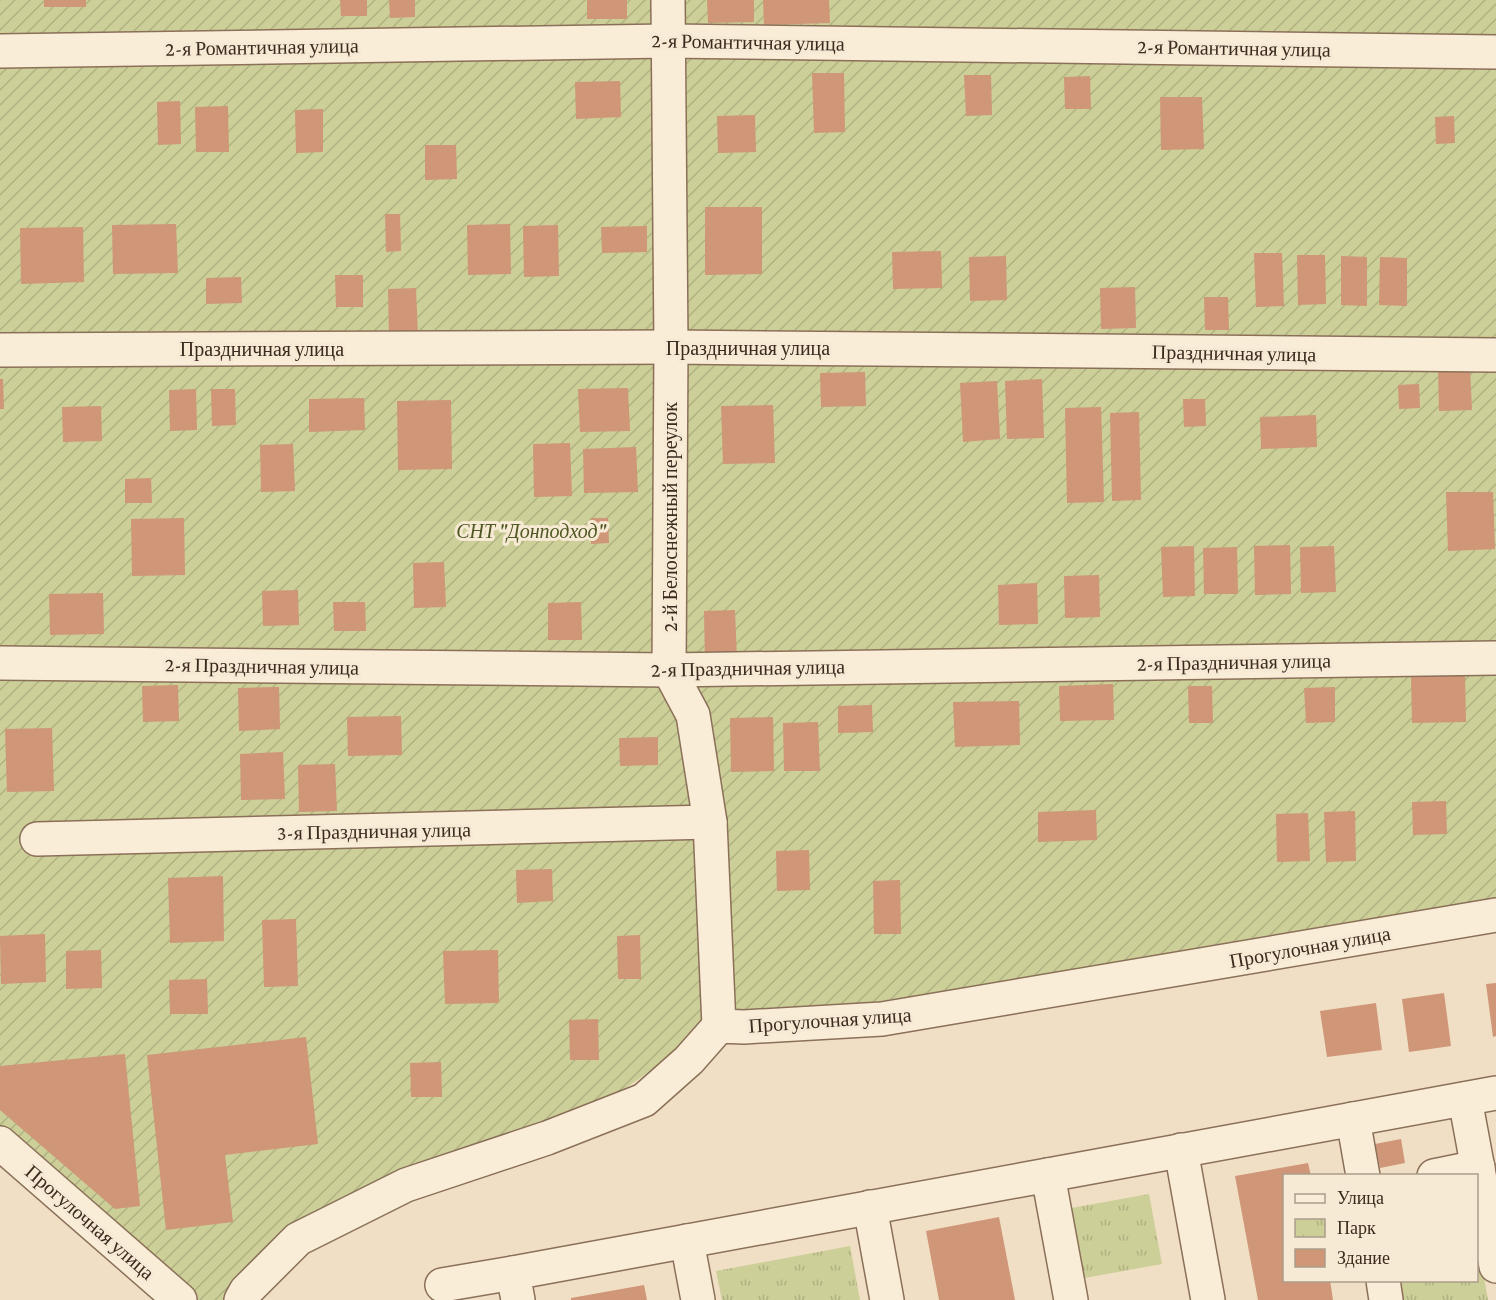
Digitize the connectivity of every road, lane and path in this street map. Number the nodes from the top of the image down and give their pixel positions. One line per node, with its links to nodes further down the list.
1 (668, 0): 2 (street, 2-й Белоснежный переулок)
2 (668, 41): 3 (street, 2-я Романтичная улица); 4 (street, 2-я Романтичная улица); 5 (street, 2-й Белоснежный переулок)
3 (0, 51)
4 (1496, 52)
5 (671, 347): 6 (street, Праздничная улица); 7 (street, Праздничная улица); 10 (street, 2-й Белоснежный переулок)
6 (0, 350)
7 (1496, 355)
8 (1496, 658): 10 (street, 2-я Праздничная улица)
9 (0, 663): 10 (street, 2-я Праздничная улица)
10 (669, 670): 11 (street, 2-й Белоснежный переулок)
11 (710, 822): 12 (street, 3-я Праздничная улица); 14 (street, 2-й Белоснежный переулок)
12 (37, 839)
13 (1496, 915): 14 (street, Прогулочная улица)
14 (719, 1026): 30 (street)
15 (1480, 1096): 16 (street); 19 (street)
16 (1353, 1119): 18 (street); 20 (street)
17 (0, 1143): 29 (street, Прогулочная улица)
18 (1181, 1150): 22 (street); 34 (street)
19 (1478, 1167): 21 (street); 25 (street)
20 (1363, 1174)
21 (1444, 1174)
22 (1048, 1175): 23 (street); 33 (street)
23 (870, 1207): 24 (street); 32 (street)
24 (687, 1241): 28 (street); 31 (street)
25 (1496, 1266)
26 (1383, 1282): 35 (street)
27 (442, 1285): 28 (street)
28 (515, 1286)
29 (180, 1300)
30 (241, 1300)
31 (698, 1300)
32 (887, 1300)
33 (1071, 1300)
34 (1208, 1300)
35 (1386, 1300)

